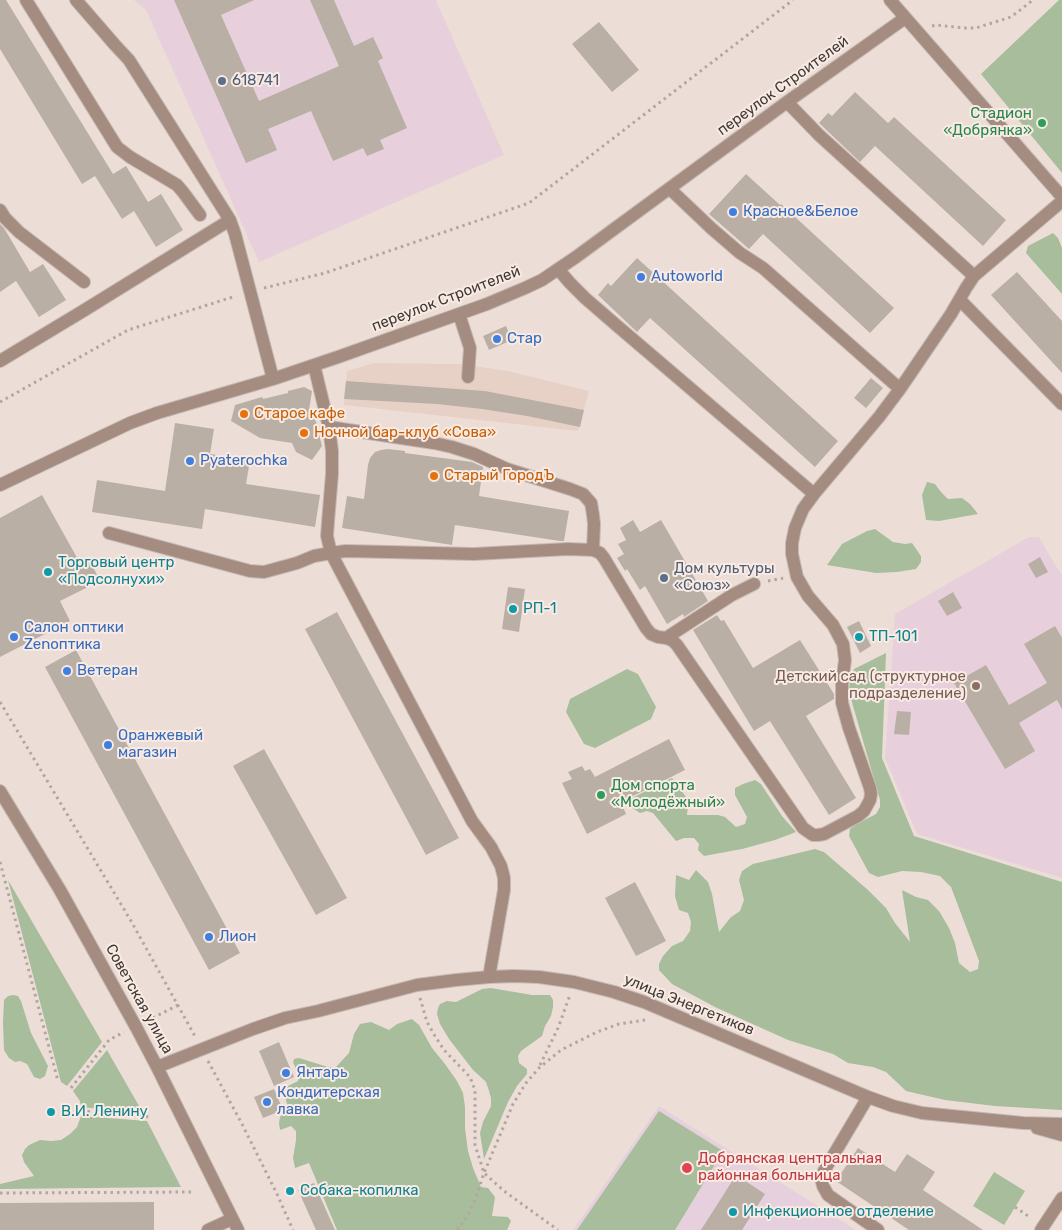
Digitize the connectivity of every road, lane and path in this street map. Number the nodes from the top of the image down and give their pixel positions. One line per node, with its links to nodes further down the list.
1 (26, 0): 13 (street)
2 (76, 0): 14 (street)
3 (793, 0): 18 (path)
4 (890, 0): 6 (street)
5 (1033, 0): 7 (path)
6 (905, 18): 7 (street); 8 (street, переулок Строителей)
7 (916, 30): 10 (street)
8 (787, 102): 9 (street, переулок Строителей); 16 (street)
9 (670, 189): 15 (street, переулок Строителей); 25 (street)
10 (1062, 196)
11 (1062, 201): 16 (street)
12 (0, 210): 17 (street)
13 (200, 215)
14 (230, 220): 18 (street); 21 (street)
15 (558, 269): 20 (street, переулок Строителей); 30 (street)
16 (974, 276): 19 (street)
17 (84, 282)
18 (250, 291): 24 (street); 26 (path)
19 (960, 300): 25 (street); 27 (street)
20 (459, 314): 22 (street, переулок Строителей); 23 (street)
21 (0, 361)
22 (314, 365): 24 (street, переулок Строителей); 28 (street)
23 (468, 377)
24 (273, 379): 29 (street, переулок Строителей)
25 (900, 389): 30 (street)
26 (0, 402)
27 (1062, 404)
28 (329, 427): 32 (street); 33 (street)
29 (0, 485)
30 (814, 494): 34 (street)
31 (109, 533): 33 (street)
32 (593, 550): 33 (street); 36 (street)
33 (331, 552): 40 (street)
34 (797, 577): 35 (path); 36 (street)
35 (754, 584): 36 (street)
36 (666, 638)
37 (0, 702): 43 (path)
38 (0, 791): 45 (street, Советская улица)
39 (0, 862): 49 (path)
40 (489, 977): 41 (street, улица Энергетиков); 46 (street, улица Энергетиков)
41 (574, 982): 48 (path); 51 (street, улица Энергетиков)
42 (420, 997): 57 (path)
43 (178, 1005): 45 (path); 46 (path)
44 (645, 1020): 48 (path)
45 (136, 1027): 47 (street, Советская улица); 50 (path)
46 (202, 1049): 47 (street, улица Энергетиков); 65 (path)
47 (157, 1067): 62 (street, Советская улица)
48 (539, 1068): 57 (path)
49 (58, 1081)
50 (70, 1088)
51 (868, 1097): 54 (street, улица Энергетиков); 68 (street)
52 (81, 1111): 53 (path)
53 (151, 1117)
54 (1023, 1124): 55 (street, улица Энергетиков); 56 (street)
55 (1062, 1124)
56 (1062, 1135)
57 (484, 1173): 66 (path); 67 (path)
58 (192, 1192): 59 (path)
59 (0, 1193)
60 (1062, 1198): 63 (street)
61 (1015, 1207): 63 (path)
62 (235, 1224): 64 (street)
63 (1039, 1226)
64 (208, 1230)
65 (293, 1230)
66 (457, 1230)
67 (558, 1230)
68 (878, 1230)

